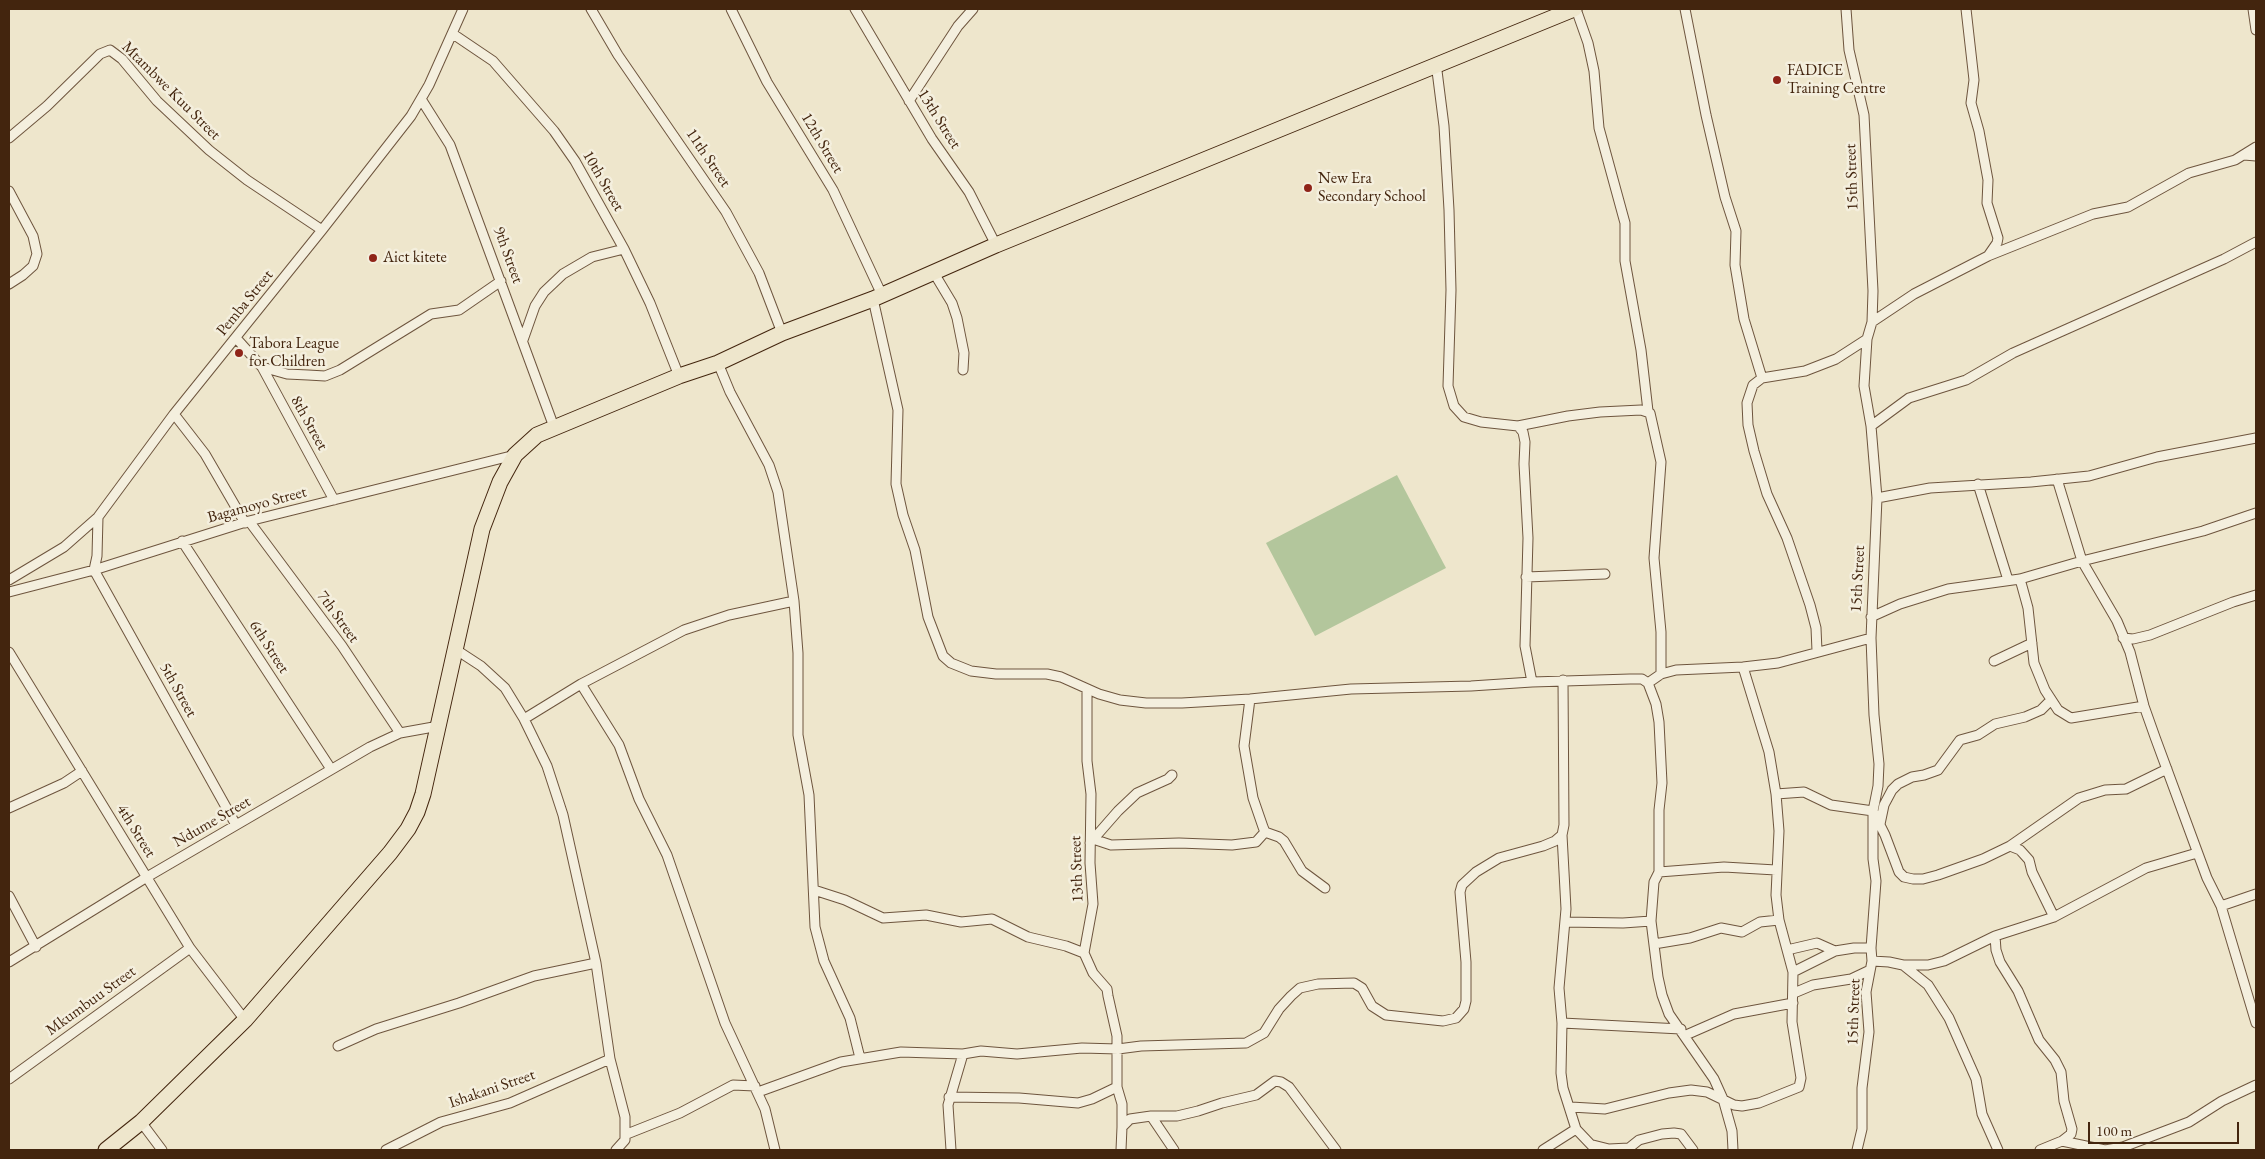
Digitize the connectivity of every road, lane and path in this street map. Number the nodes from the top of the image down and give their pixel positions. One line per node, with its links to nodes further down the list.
1 (463, 9): 12 (street, Pemba Street)
2 (591, 9): 31 (street, 11th Street)
3 (731, 9): 29 (street, 12th Street)
4 (855, 9): 15 (street, 13th Street)
5 (973, 9): 15 (street)
6 (1575, 9): 13 (highway); 40 (street)
7 (1685, 9): 39 (street)
8 (1846, 9): 30 (street, 15th Street)
9 (1966, 9): 25 (street)
10 (2253, 9): 11 (street)
11 (2256, 30)
12 (453, 34): 14 (street, Pemba Street); 24 (street, 10th Street)
13 (1436, 63): 23 (highway); 42 (street)
14 (421, 99): 21 (street, Pemba Street); 27 (street, 9th Street)
15 (909, 101): 23 (street, 13th Street)
16 (9, 138): 21 (street, Mtambwe Kuu Street)
17 (2256, 147): 18 (street)
18 (2244, 155): 19 (street); 25 (street)
19 (2256, 156)
20 (9, 191): 28 (street)
21 (322, 230): 32 (street, Pemba Street)
22 (2256, 242): 43 (street)
23 (996, 245): 26 (highway)
24 (624, 250): 34 (street); 38 (street, 10th Street)
25 (1988, 256): 30 (street)
26 (934, 273): 29 (highway); 37 (street)
27 (501, 281): 34 (street, 9th Street); 36 (street)
28 (9, 284)
29 (877, 297): 31 (highway); 79 (street, 12th Street)
30 (1872, 322): 33 (street, 15th Street)
31 (782, 334): 35 (highway)
32 (236, 338): 36 (street, 8th Street); 41 (street, Pemba Street)
33 (1868, 339): 39 (street); 43 (street, 15th Street)
34 (523, 340): 44 (street, 9th Street)
35 (718, 363): 38 (highway); 64 (street)
36 (262, 367): 50 (street, 8th Street)
37 (963, 370)
38 (679, 376): 44 (highway)
39 (1762, 378): 70 (street)
40 (1648, 411): 42 (street); 74 (street)
41 (174, 414): 52 (street, Pemba Street); 53 (street, 7th Street)
42 (1518, 426): 58 (street)
43 (1871, 426): 49 (street, 15th Street)
44 (554, 427): 46 (highway)
45 (2256, 438): 47 (street)
46 (515, 455): 50 (street, Bagamoyo Street); 69 (highway)
47 (2057, 479): 48 (street); 55 (street)
48 (1978, 484): 49 (street); 61 (street)
49 (1877, 498): 65 (street, 15th Street)
50 (334, 500): 53 (street, Bagamoyo Street)
51 (2256, 513): 55 (street)
52 (98, 516): 56 (street); 60 (street, Pemba Street)
53 (247, 522): 54 (street, Bagamoyo Street); 85 (street, 7th Street)
54 (182, 541): 56 (street, Bagamoyo Street); 86 (street, 6th Street)
55 (2082, 561): 59 (street); 67 (street)
56 (94, 570): 62 (street, Bagamoyo Street); 94 (street, 5th Street)
57 (1604, 574): 58 (street)
58 (1526, 577): 76 (street)
59 (2020, 579): 61 (street); 68 (street)
60 (9, 580)
61 (2008, 580): 65 (street)
62 (9, 592)
63 (2256, 595): 67 (street)
64 (794, 601): 78 (street); 104 (street)
65 (1871, 616): 66 (street, 15th Street)
66 (1871, 638): 70 (street); 92 (street, 15th Street)
67 (2123, 638): 82 (street)
68 (2032, 644): 72 (street); 81 (street)
69 (455, 649): 83 (street); 84 (highway)
70 (1817, 651): 73 (street)
71 (9, 652): 88 (street, 4th Street)
72 (1994, 661)
73 (1743, 668): 74 (street); 90 (street)
74 (1662, 674): 77 (street)
75 (1563, 680): 76 (street, 12th Street); 77 (street, 12th Street); 96 (street)
76 (1532, 682): 80 (street, 12th Street)
77 (1648, 683): 101 (street)
78 (581, 684): 83 (street); 138 (street)
79 (1087, 690): 80 (street, 12th Street); 97 (street, 13th Street)
80 (1250, 699): 95 (street)
81 (2051, 700): 82 (street); 93 (street)
82 (2144, 706): 87 (street)
83 (524, 719): 121 (street)
84 (439, 726): 85 (street, Ndume Street); 126 (highway)
85 (400, 733): 86 (street, Ndume Street)
86 (331, 769): 94 (street, Ndume Street)
87 (2167, 769): 98 (street); 99 (street)
88 (82, 771): 91 (street); 102 (street, 4th Street)
89 (1172, 775): 97 (street)
90 (1776, 794): 92 (street); 100 (street)
91 (9, 808)
92 (1873, 811): 93 (street); 116 (street, 15th Street)
93 (1880, 824): 98 (street)
94 (236, 825): 102 (street, Ndume Street)
95 (1265, 832): 97 (street); 103 (street)
96 (1562, 835): 111 (street); 131 (street)
97 (1092, 841): 119 (street, 13th Street)
98 (2010, 846): 108 (street)
99 (2197, 853): 107 (street); 108 (street)
100 (1776, 870): 101 (street); 109 (street)
101 (1659, 872): 110 (street)
102 (147, 877): 114 (street, Ndume Street); 115 (street, 4th Street)
103 (1325, 888)
104 (814, 890): 119 (street); 133 (street)
105 (2256, 894): 107 (street)
106 (9, 896): 114 (street)
107 (2221, 906): 128 (street)
108 (2054, 917): 112 (street)
109 (1780, 920): 113 (street); 117 (street)
110 (1650, 921): 111 (street); 113 (street)
111 (1565, 922): 127 (street)
112 (1995, 936): 122 (street); 147 (street)
113 (1654, 944): 129 (street)
114 (36, 947): 120 (street, Ndume Street)
115 (190, 948): 126 (street, 4th Street); 135 (street, Mkumbuu Street)
116 (1870, 948): 118 (street); 123 (street, 15th Street)
117 (1787, 950): 118 (street); 124 (street)
118 (1835, 951): 124 (street)
119 (1084, 953): 131 (street)
120 (9, 962)
121 (596, 963): 130 (street); 134 (street)
122 (1903, 965): 123 (street); 162 (street)
123 (1871, 966): 125 (street); 161 (street, 15th Street)
124 (1793, 972): 125 (street)
125 (1793, 998): 129 (street); 140 (street)
126 (245, 1020): 143 (highway)
127 (1562, 1023): 129 (street); 141 (street)
128 (2256, 1024)
129 (1683, 1032): 140 (street)
130 (338, 1046)
131 (1118, 1049): 132 (street); 137 (street)
132 (963, 1054): 133 (street); 139 (street)
133 (860, 1058): 138 (street)
134 (610, 1059): 146 (street); 151 (street, Ishakani Street)
135 (9, 1079)
136 (2256, 1085): 147 (street)
137 (1117, 1087): 139 (street); 144 (street)
138 (756, 1089): 146 (street); 153 (street)
139 (949, 1097): 154 (street)
140 (1723, 1099): 141 (street); 160 (street)
141 (1571, 1107): 145 (street)
142 (1151, 1116): 144 (street); 156 (street); 157 (street)
143 (141, 1122): 149 (highway); 150 (street)
144 (1122, 1127): 155 (street)
145 (1576, 1129): 148 (street); 158 (street)
146 (627, 1134): 152 (street)
147 (2062, 1141): 163 (street)
148 (1594, 1148): 159 (street)
149 (106, 1150)
150 (162, 1150)
151 (386, 1150)
152 (616, 1150)
153 (775, 1150)
154 (950, 1150)
155 (1121, 1150)
156 (1174, 1150)
157 (1336, 1150)
158 (1543, 1150)
159 (1693, 1150)
160 (1733, 1150)
161 (1857, 1150)
162 (1998, 1150)
163 (2040, 1150)

